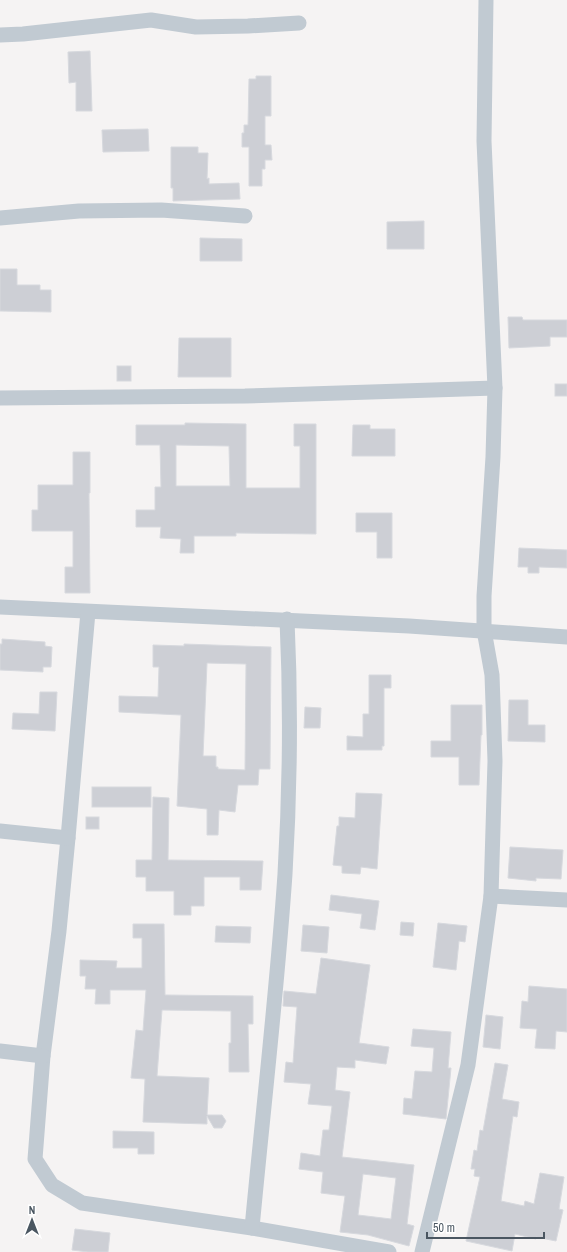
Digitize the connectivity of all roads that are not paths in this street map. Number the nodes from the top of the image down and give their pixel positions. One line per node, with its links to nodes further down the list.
1 (486, 0): 6 (street)
2 (299, 23): 3 (street)
3 (0, 35)
4 (245, 216): 5 (street)
5 (0, 218)
6 (495, 388): 7 (street); 11 (street)
7 (0, 398)
8 (0, 607): 9 (street)
9 (88, 612): 10 (street); 14 (street)
10 (287, 619): 11 (street); 19 (street)
11 (484, 630): 12 (street); 15 (street)
12 (567, 637)
13 (0, 831): 14 (street)
14 (68, 838): 18 (street)
15 (491, 896): 16 (street); 21 (street)
16 (567, 900)
17 (0, 1051): 18 (street)
18 (43, 1056): 19 (street)
19 (252, 1228): 20 (street)
20 (389, 1252)
21 (422, 1252)

